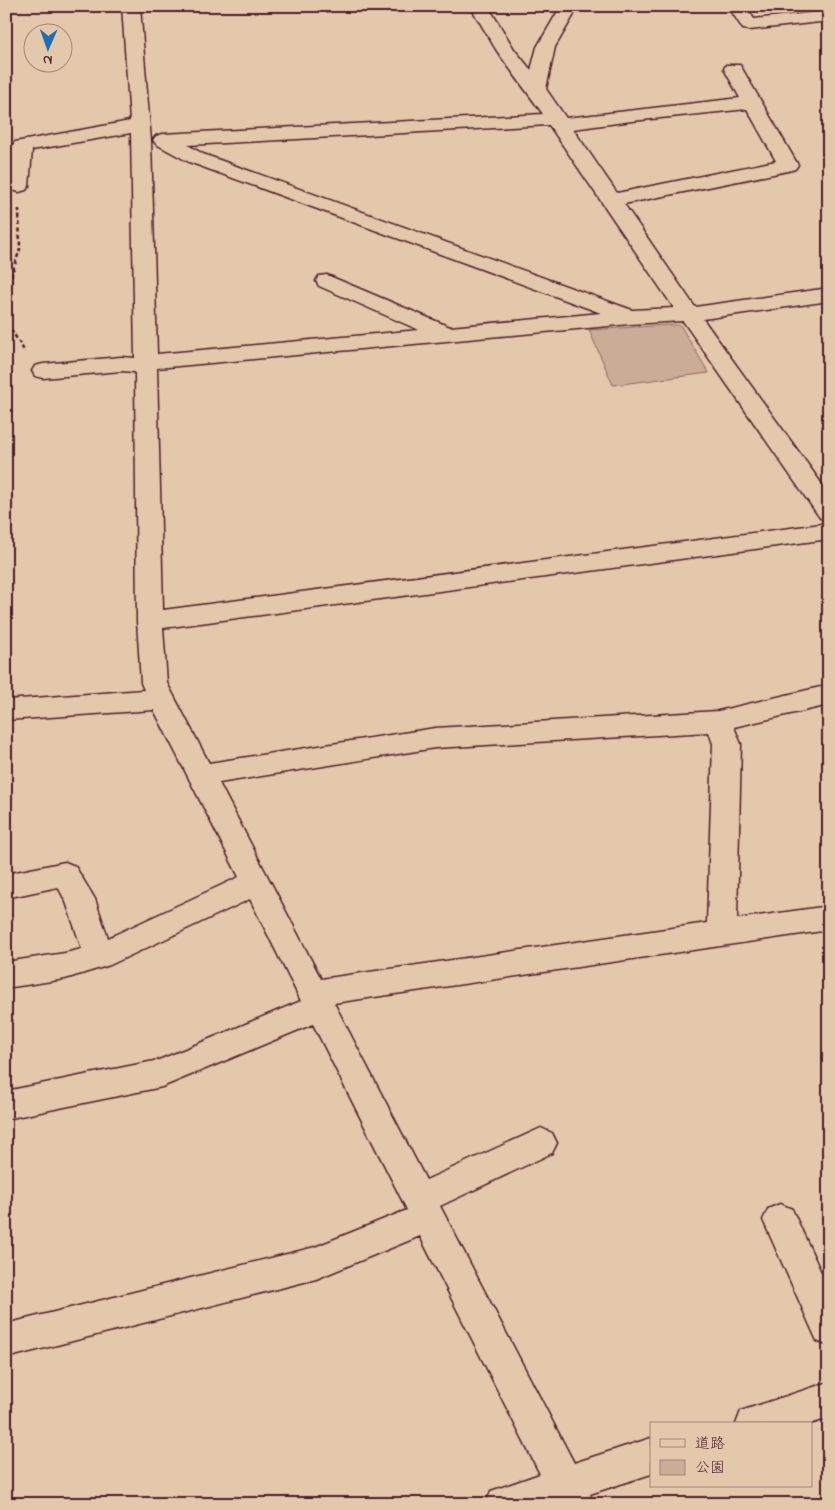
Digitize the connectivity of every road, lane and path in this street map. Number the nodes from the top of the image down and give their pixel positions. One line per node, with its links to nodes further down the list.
1 (130, 6): 10 (street)
2 (479, 6): 7 (street)
3 (570, 6): 7 (street)
4 (737, 6): 5 (street)
5 (829, 16)
6 (733, 69): 8 (street)
7 (536, 89): 9 (street)
8 (753, 103): 9 (street); 13 (street)
9 (557, 122): 11 (street); 13 (street)
10 (141, 133): 11 (street); 12 (street); 19 (street)
11 (166, 140): 17 (street)
12 (19, 186): 20 (path)
13 (611, 200): 16 (street)
14 (327, 281): 18 (street)
15 (829, 294): 16 (street)
16 (689, 314): 17 (street); 21 (street)
17 (630, 317): 18 (street)
18 (448, 334): 19 (street)
19 (146, 364): 20 (street); 23 (street)
20 (44, 371)
21 (829, 512)
22 (829, 531): 23 (street)
23 (150, 621): 25 (street)
24 (829, 695): 27 (street)
25 (162, 699): 26 (street); 28 (street)
26 (6, 710)
27 (718, 722): 28 (street); 32 (street)
28 (202, 775): 29 (street)
29 (257, 882): 33 (street); 35 (street)
30 (6, 886): 33 (street)
31 (827, 924): 32 (street)
32 (722, 934): 35 (street)
33 (99, 956): 34 (street)
34 (6, 975)
35 (318, 1000): 36 (street); 38 (street)
36 (6, 1105)
37 (541, 1143): 38 (street)
38 (424, 1208): 41 (street); 45 (street)
39 (780, 1220): 40 (street)
40 (829, 1329)
41 (6, 1341)
42 (827, 1405): 43 (street)
43 (762, 1422)
44 (650, 1456): 45 (street)
45 (570, 1494): 46 (street)
46 (504, 1504)

